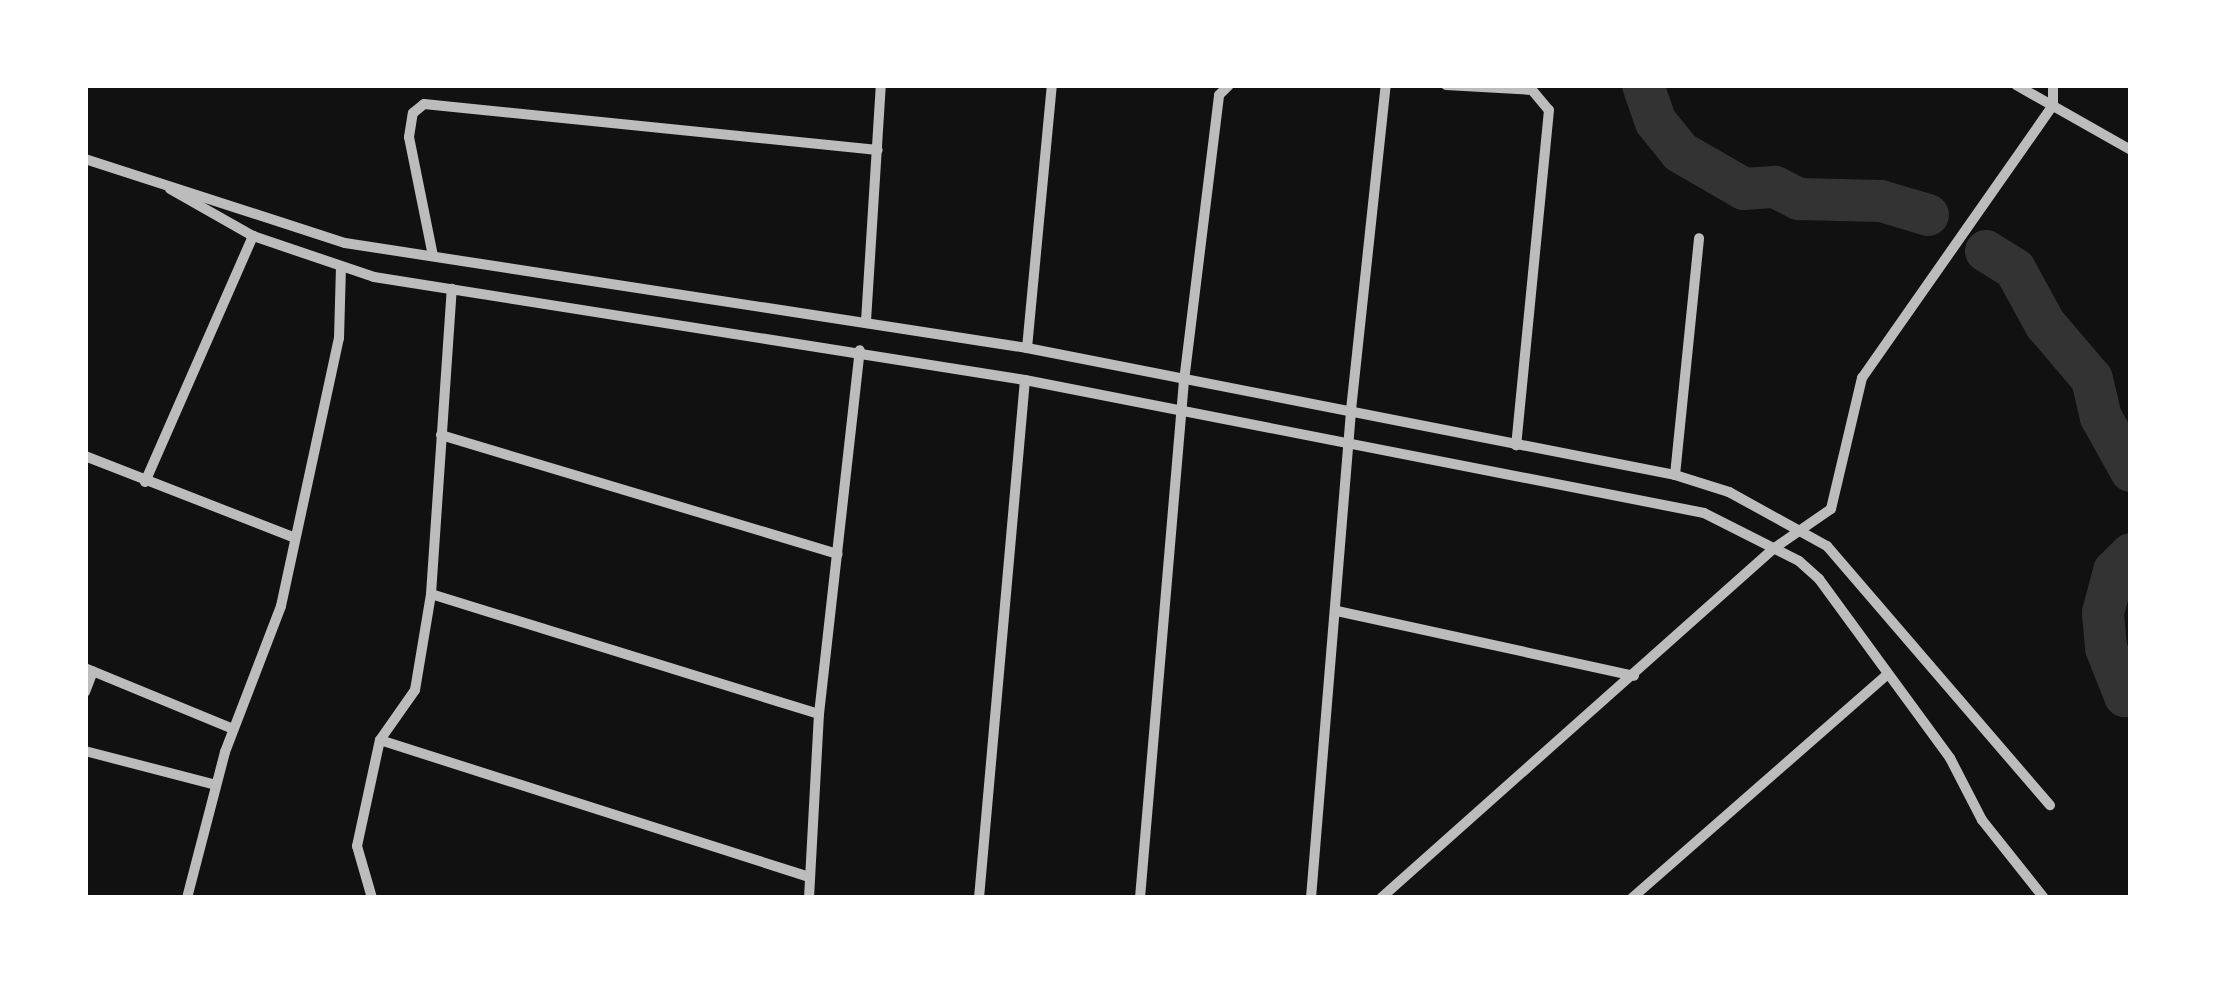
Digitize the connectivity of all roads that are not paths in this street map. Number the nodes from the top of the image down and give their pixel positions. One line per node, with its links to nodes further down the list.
1 (881, 85): 9 (street)
2 (1052, 85): 19 (street)
3 (1229, 85): 22 (street)
4 (1386, 85): 24 (street)
5 (1446, 85): 27 (street)
6 (2016, 85): 8 (street)
7 (2053, 85): 8 (street)
8 (2053, 105): 10 (street); 31 (street)
9 (878, 150): 15 (street); 18 (street)
10 (2131, 150)
11 (85, 159): 12 (street)
12 (156, 182): 13 (street); 15 (street)
13 (253, 236): 16 (street); 30 (street)
14 (1699, 238): 29 (street)
15 (433, 256): 18 (street)
16 (341, 268): 17 (street); 32 (street)
17 (452, 289): 20 (street); 25 (street)
18 (866, 321): 19 (street)
19 (1027, 348): 22 (street)
20 (860, 350): 21 (street); 34 (street)
21 (1025, 380): 23 (street); 51 (street)
22 (1184, 381): 23 (street); 24 (street)
23 (1185, 410): 26 (street); 52 (street)
24 (1351, 410): 26 (street); 27 (street)
25 (441, 436): 34 (street); 35 (street)
26 (1348, 445): 33 (street); 36 (street)
27 (1516, 445): 29 (street)
28 (85, 456): 30 (street)
29 (1675, 475): 31 (street)
30 (145, 482): 32 (street)
31 (1798, 528): 33 (street); 46 (street)
32 (293, 538): 42 (street)
33 (1773, 549): 38 (street); 39 (street)
34 (838, 554): 41 (street)
35 (432, 594): 41 (street); 43 (street)
36 (1337, 611): 39 (street); 53 (street)
37 (89, 670): 40 (street); 42 (street)
38 (1888, 674): 55 (street); 56 (street)
39 (1634, 676): 54 (street)
40 (85, 692)
41 (819, 714): 47 (street)
42 (234, 729): 45 (street)
43 (380, 740): 47 (street); 49 (street)
44 (85, 751): 45 (street)
45 (216, 785): 48 (street)
46 (2050, 806)
47 (810, 877): 50 (street)
48 (187, 898)
49 (372, 898)
50 (809, 898)
51 (979, 898)
52 (1140, 898)
53 (1311, 898)
54 (1381, 898)
55 (1632, 898)
56 (2044, 898)

